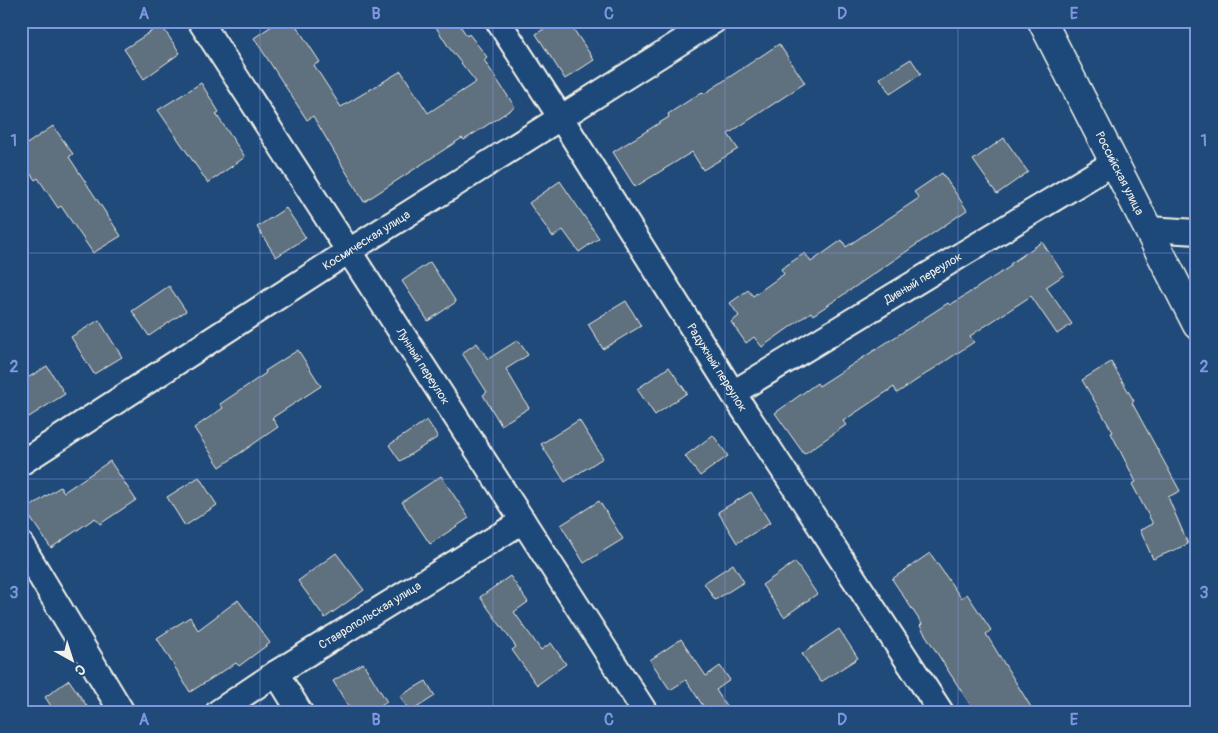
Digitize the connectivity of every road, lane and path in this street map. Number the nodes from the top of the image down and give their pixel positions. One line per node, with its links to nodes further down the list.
1 (200, 21): 9 (street, Лунный переулок)
2 (498, 21): 5 (street, Радужный переулок)
3 (714, 21): 5 (street, Космическая улица)
4 (1042, 21): 6 (street, Российская улица)
5 (561, 118): 9 (street, Космическая улица); 11 (street, Радужный переулок)
6 (1113, 163): 7 (street, Российская улица); 11 (street, Дивный переулок)
7 (1148, 229): 8 (street); 10 (street, Российская улица)
8 (1197, 232)
9 (348, 251): 12 (street, Космическая улица); 13 (street, Лунный переулок)
10 (1197, 325)
11 (733, 393): 20 (street, Радужный переулок)
12 (21, 463)
13 (524, 521): 15 (street, Ставропольская улица); 19 (street, Лунный переулок)
14 (21, 544): 16 (street)
15 (276, 674): 17 (street, Ставропольская улица); 18 (street)
16 (122, 712)
17 (218, 712)
18 (300, 712)
19 (645, 712)
20 (941, 712)

